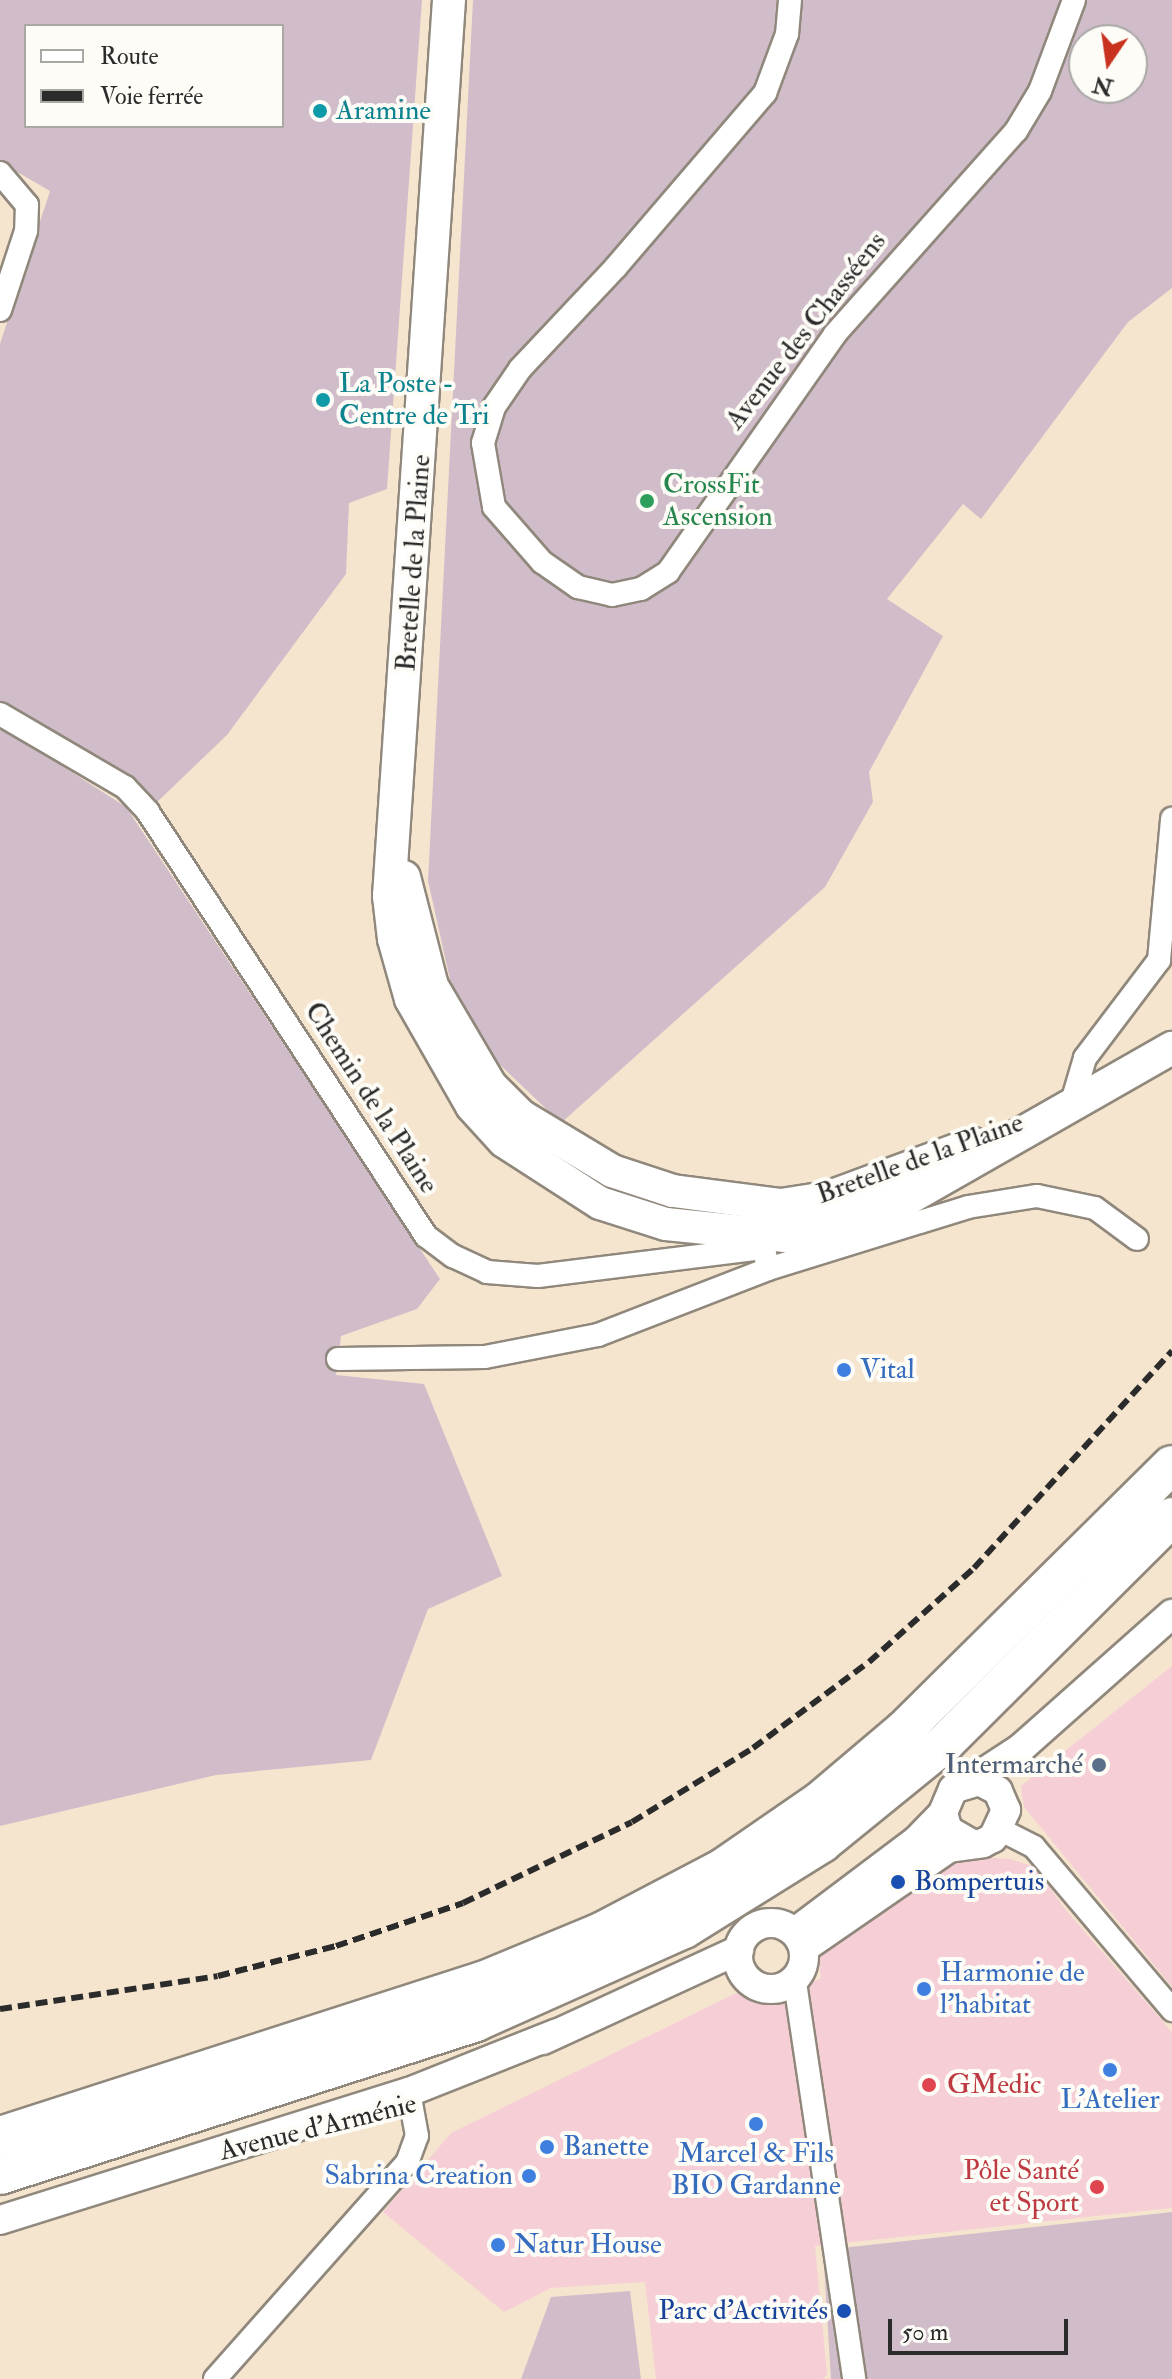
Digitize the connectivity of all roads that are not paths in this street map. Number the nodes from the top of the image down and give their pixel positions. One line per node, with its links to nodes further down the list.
1 (449, 0): 8 (main road, Bretelle de la Plaine)
2 (790, 0): 3 (street, Avenue des Chasséens)
3 (1074, 0)
4 (0, 173): 5 (street)
5 (0, 310)
6 (0, 714): 13 (street, Chemin de la Plaine)
7 (1172, 819): 10 (street)
8 (397, 838): 11 (main road, Bretelle de la Plaine); 13 (main road, Bretelle de la Plaine)
9 (1172, 1048): 10 (main road, Bretelle de la Plaine)
10 (1072, 1102): 11 (main road, Bretelle de la Plaine); 13 (main road, Bretelle de la Plaine)
11 (760, 1204): 13 (street)
12 (1137, 1239): 13 (street)
13 (765, 1251): 14 (street)
14 (338, 1359)
15 (1172, 1465): 29 (highway)
16 (1172, 1517): 30 (highway)
17 (1166, 1622): 18 (street)
18 (1021, 1748): 19 (street); 20 (street)
19 (969, 1782): 20 (street); 21 (street)
20 (1003, 1800): 22 (street)
21 (943, 1813): 23 (street); 24 (street)
22 (1001, 1830): 23 (street); 27 (street)
23 (972, 1844): 24 (street)
24 (799, 1940): 25 (street); 25 (street)
25 (742, 1964): 28 (street, Avenue d'Arménie)
26 (796, 1989): 33 (street)
27 (1172, 2010)
28 (410, 2099): 31 (street, Avenue d'Arménie); 32 (street)
29 (0, 2136)
30 (0, 2175)
31 (0, 2220)
32 (215, 2379)
33 (854, 2379)

